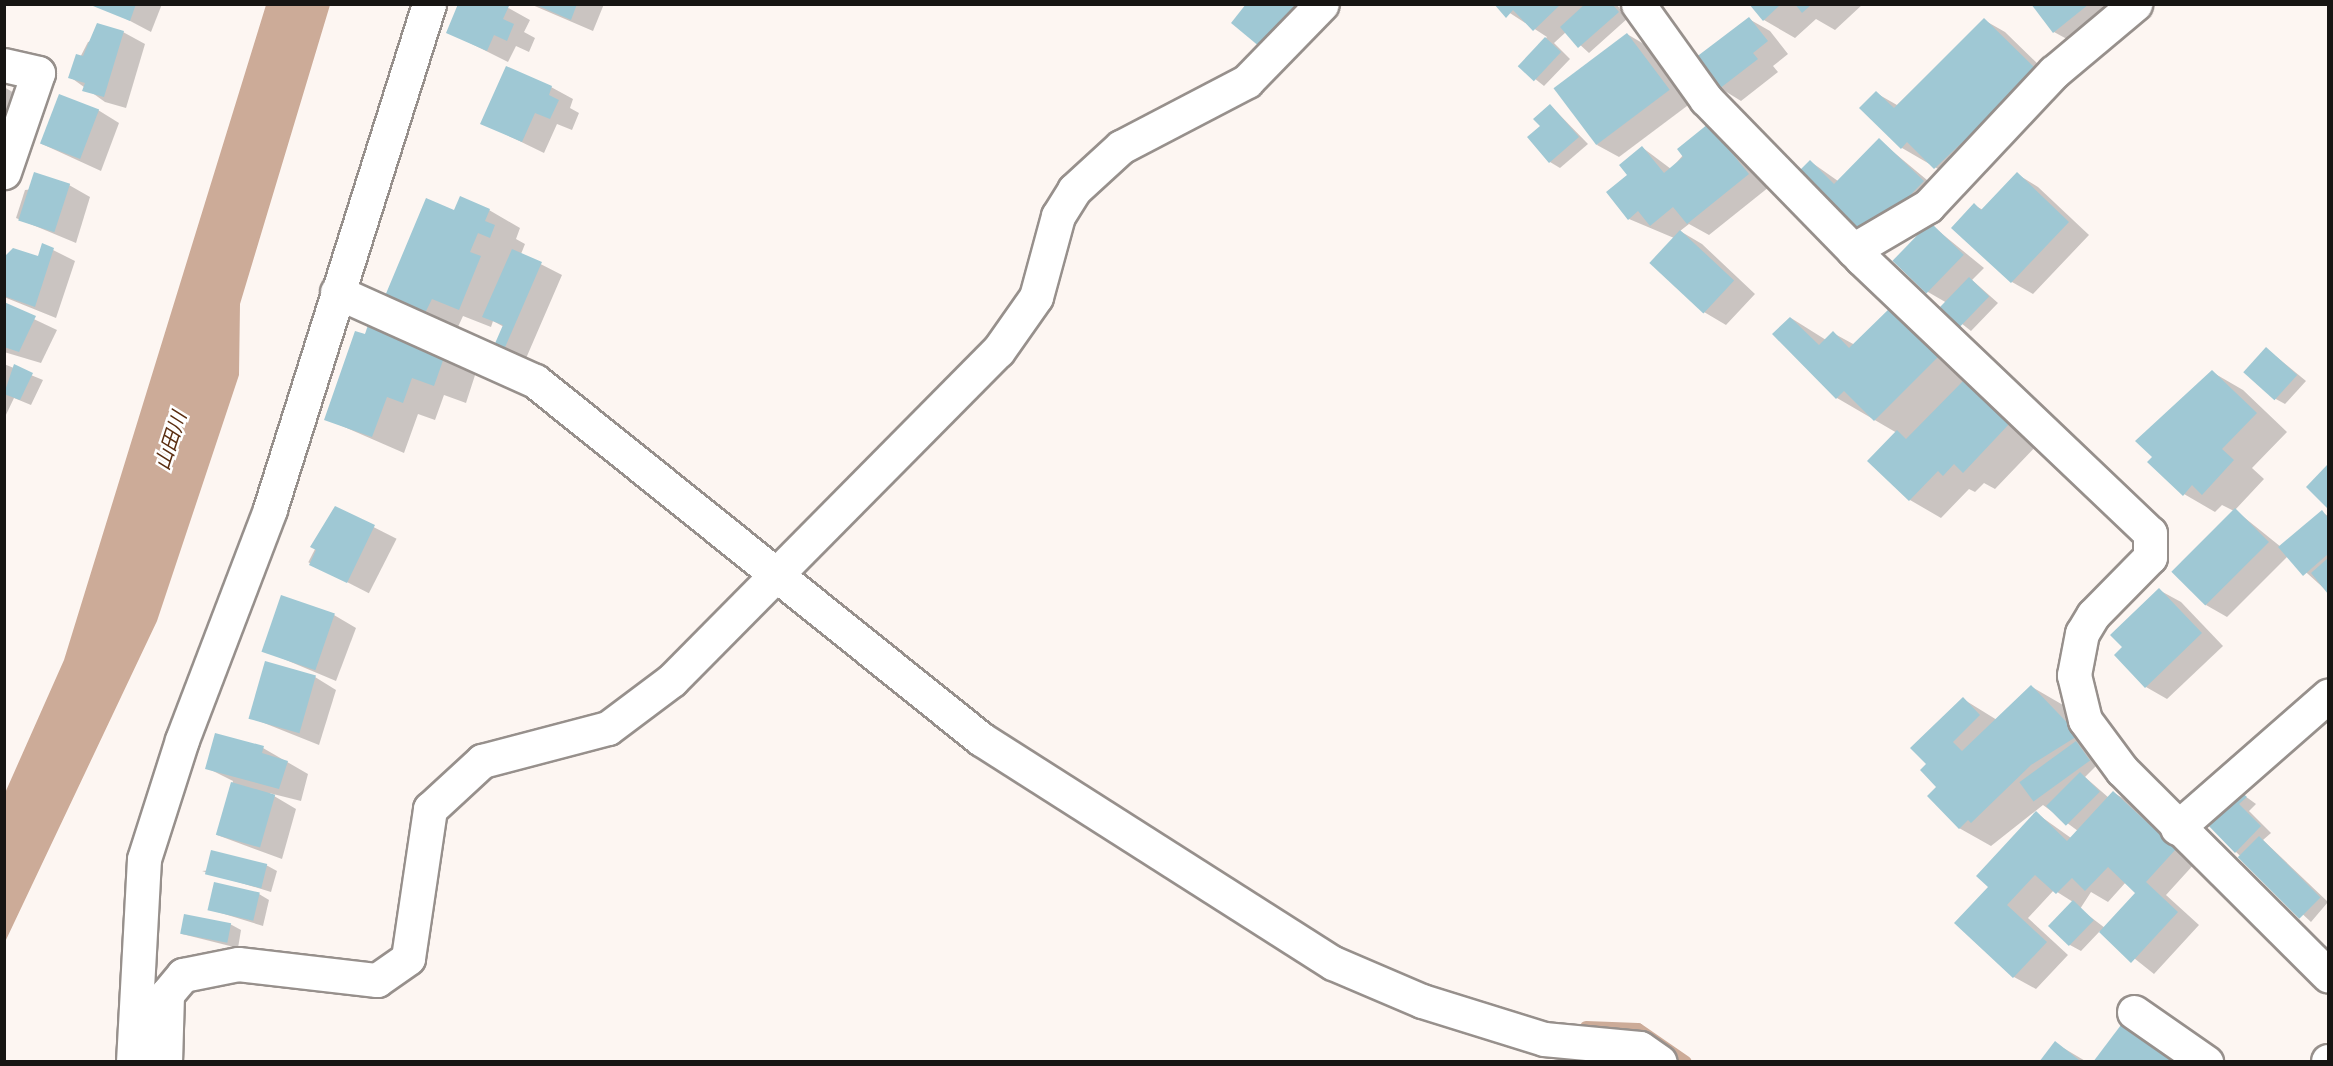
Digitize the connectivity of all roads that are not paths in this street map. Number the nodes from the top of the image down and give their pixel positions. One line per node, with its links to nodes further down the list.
1 (429, 4): 8 (street)
2 (1322, 4): 9 (street)
3 (1638, 4): 7 (street)
4 (2135, 4): 7 (street)
5 (4, 65): 6 (street)
6 (4, 172)
7 (1853, 250): 11 (street)
8 (338, 292): 9 (street); 14 (street)
9 (776, 574): 15 (street); 16 (street)
10 (2328, 696): 11 (street)
11 (2176, 828): 12 (street)
12 (2328, 975)
13 (2134, 1011): 17 (street)
14 (134, 1062)
15 (165, 1062)
16 (1660, 1062)
17 (2206, 1062)

